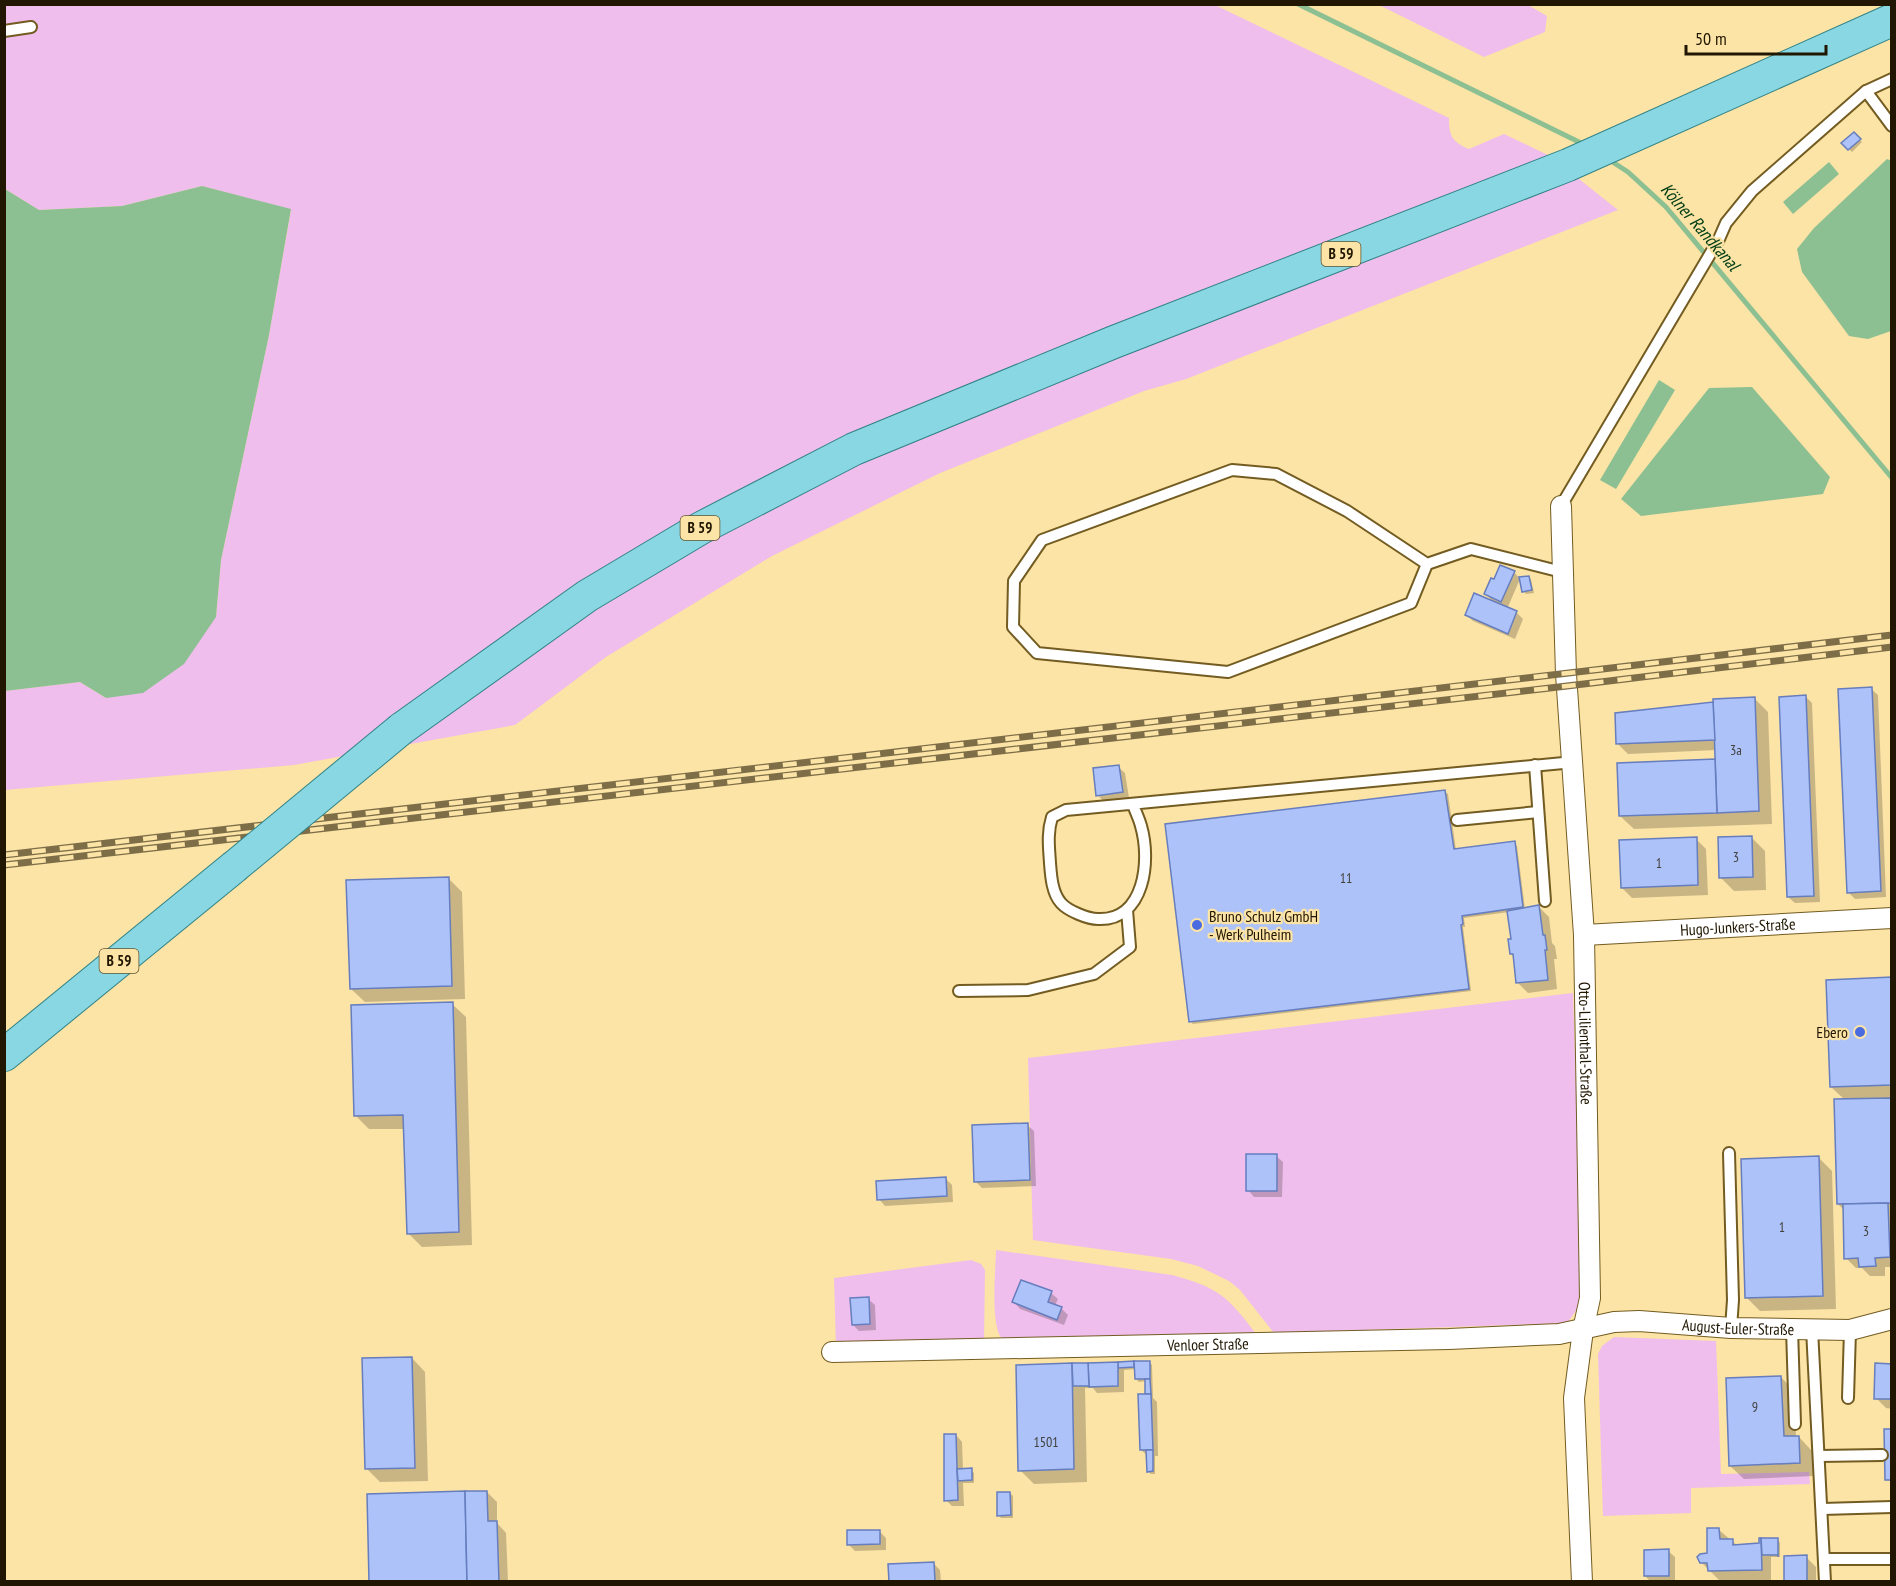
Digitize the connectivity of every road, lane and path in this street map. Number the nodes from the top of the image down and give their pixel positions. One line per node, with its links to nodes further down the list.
1 (1892, 20): 20 (main road, B 59, bridge)
2 (31, 27): 3 (lane)
3 (4, 31)
4 (1892, 79): 5 (lane)
5 (1866, 91): 6 (lane); 7 (lane)
6 (1892, 126)
7 (1561, 506): 9 (street, Otto-Lilienthal-Straße)
8 (1427, 564): 8 (lane); 9 (lane)
9 (1562, 572): 10 (street, Otto-Lilienthal-Straße)
10 (1574, 762): 11 (lane); 18 (street, Otto-Lilienthal-Straße)
11 (1535, 765): 12 (lane); 13 (lane)
12 (1133, 804): 16 (lane); 16 (lane)
13 (1538, 812): 14 (lane); 15 (lane)
14 (1457, 820)
15 (1545, 901)
16 (1127, 910): 19 (lane)
17 (1892, 918): 18 (street, Hugo-Junkers-Straße)
18 (1584, 935): 25 (street, Otto-Lilienthal-Straße)
19 (959, 991)
20 (4, 1055)
21 (1729, 1153): 23 (lane)
22 (1892, 1319): 26 (street, August-Euler-Straße)
23 (1731, 1328): 24 (street, August-Euler-Straße); 25 (street, August-Euler-Straße)
24 (1802, 1329): 26 (street, August-Euler-Straße); 29 (lane); 31 (lane)
25 (1583, 1330): 27 (street, Venloer Straße); 36 (street, Otto-Lilienthal-Straße)
26 (1850, 1330): 28 (lane)
27 (832, 1352)
28 (1848, 1398)
29 (1795, 1424)
30 (1882, 1455): 31 (lane)
31 (1819, 1456): 33 (lane)
32 (1892, 1507): 33 (lane)
33 (1822, 1509): 35 (lane)
34 (1892, 1558): 35 (lane)
35 (1825, 1559): 37 (lane)
36 (1582, 1581)
37 (1826, 1581)

